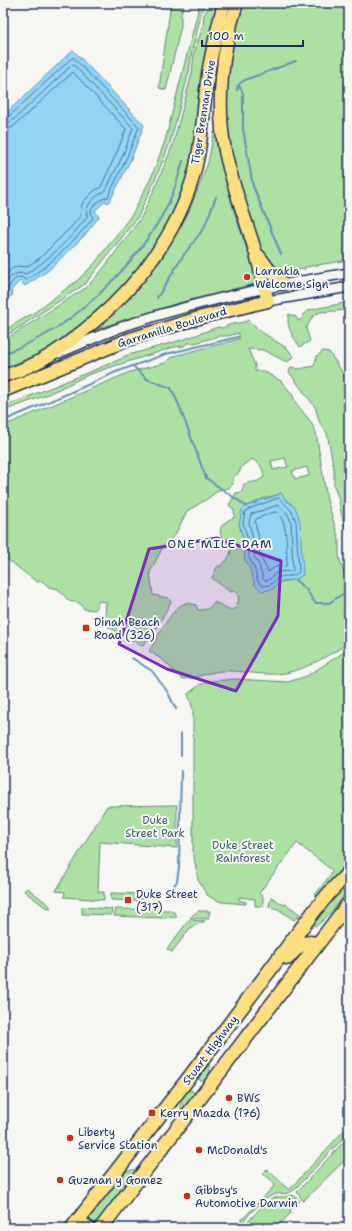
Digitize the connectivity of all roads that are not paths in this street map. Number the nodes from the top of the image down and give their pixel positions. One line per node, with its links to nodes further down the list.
1 (224, 3): 9 (main road, Tiger Brennan Drive)
2 (237, 3): 3 (main road, Tiger Brennan Drive)
3 (254, 249): 5 (main road); 7 (main road, Tiger Brennan Drive)
4 (349, 273): 5 (street, Garramilla Boulevard)
5 (283, 284): 7 (street, Garramilla Boulevard)
6 (349, 287): 8 (street, Garramilla Boulevard)
7 (261, 289): 8 (main road, Tiger Brennan Drive); 9 (street, Garramilla Boulevard)
8 (264, 302): 11 (main road, Garramilla Boulevard)
9 (47, 358): 10 (main road, Tiger Brennan Drive)
10 (3, 376)
11 (3, 391)
12 (349, 872): 15 (highway, Stuart Highway)
13 (349, 902): 14 (highway, Stuart Highway)
14 (340, 915): 15 (highway); 16 (highway, Stuart Highway)
15 (298, 933): 17 (highway, Stuart Highway)
16 (318, 944): 17 (highway); 19 (highway, Stuart Highway)
17 (246, 1001): 18 (highway, Stuart Highway)
18 (188, 1079): 19 (highway); 20 (highway, Stuart Highway)
19 (205, 1092): 21 (highway, Stuart Highway)
20 (79, 1225)
21 (101, 1228)

